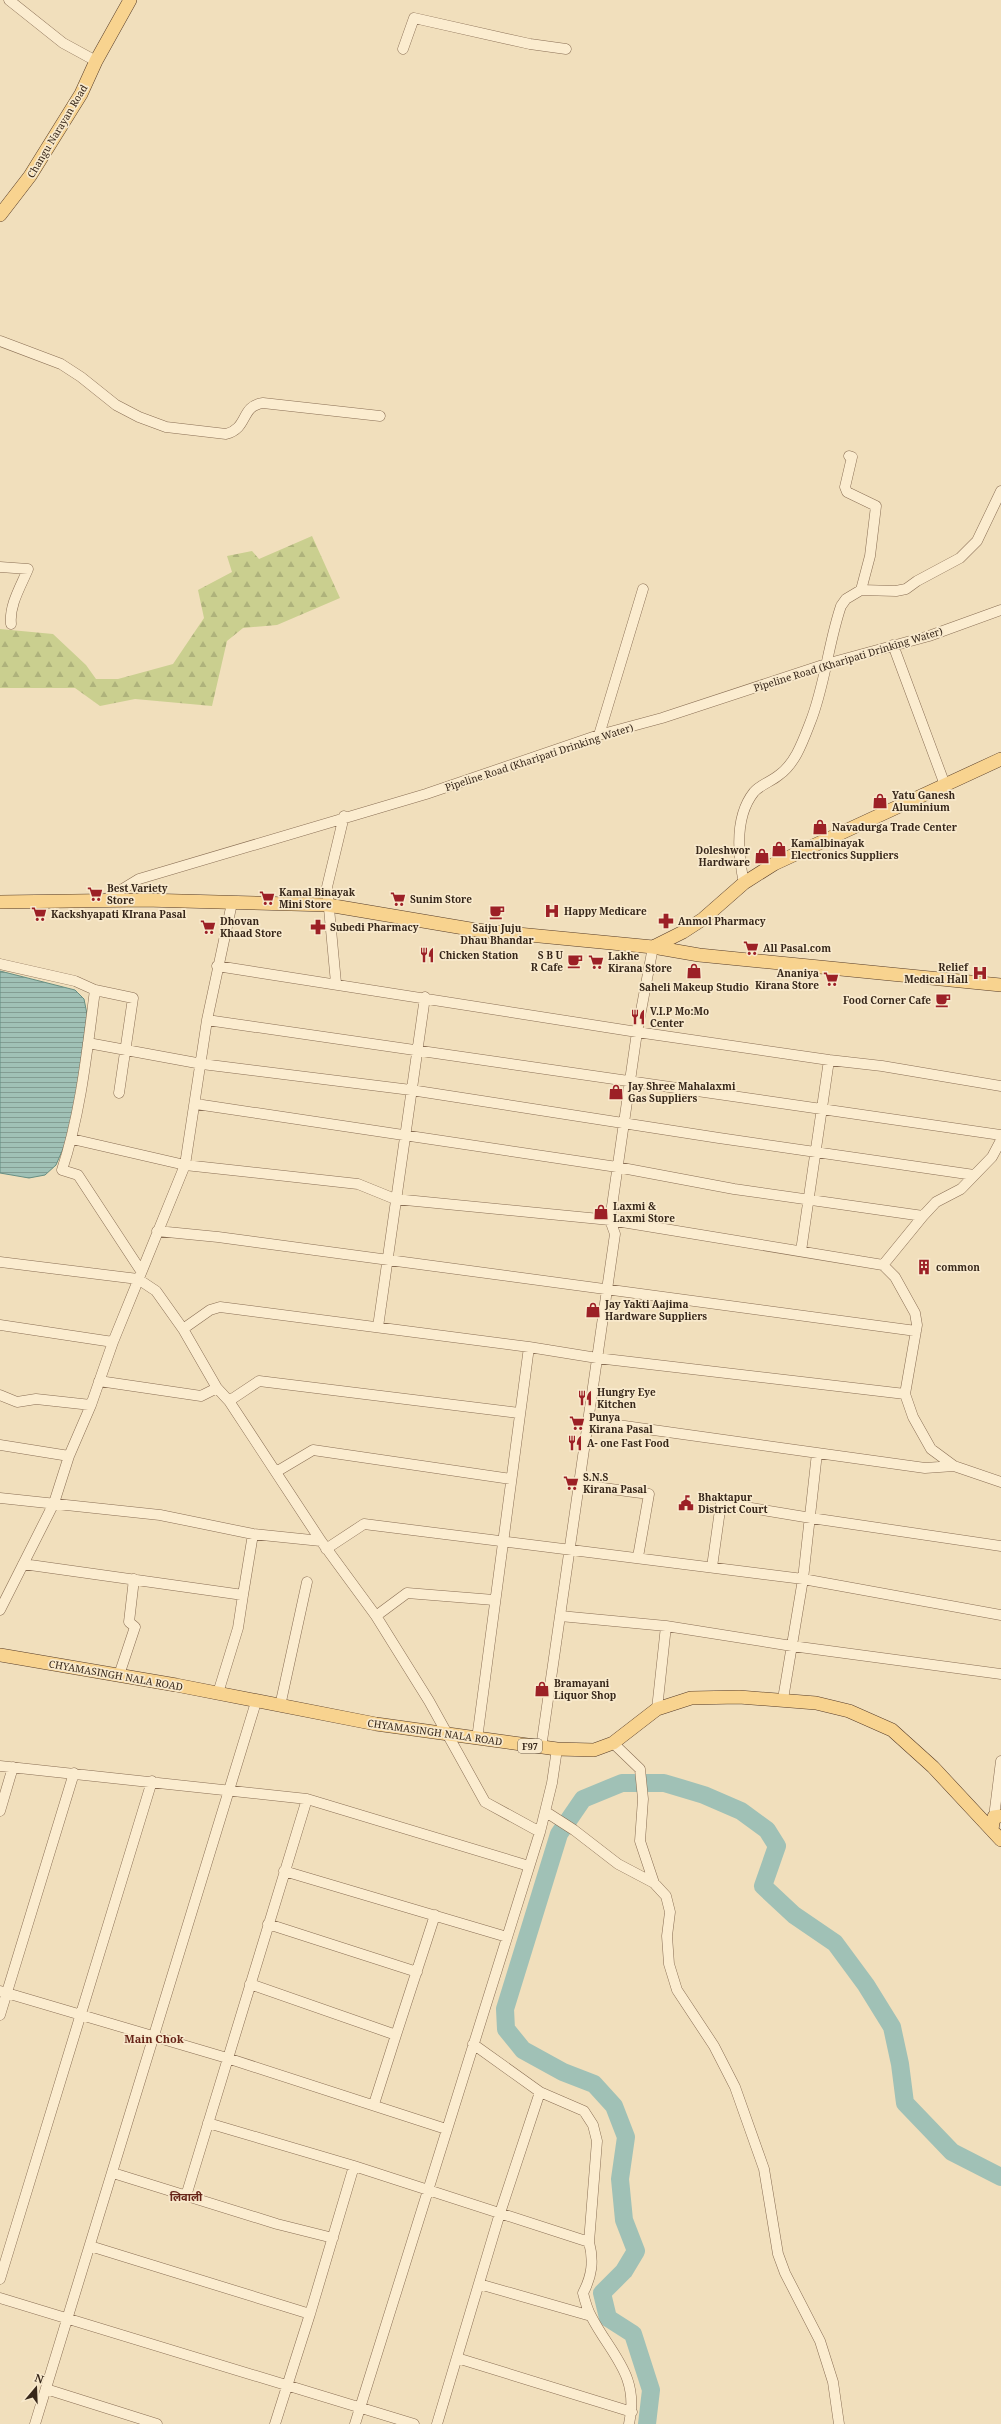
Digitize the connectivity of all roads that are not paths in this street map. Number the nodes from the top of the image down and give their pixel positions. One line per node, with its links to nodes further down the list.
1 (9, 0): 5 (street)
2 (130, 0): 5 (main road, Changu Narayan Road)
3 (566, 48): 4 (street)
4 (403, 49)
5 (96, 61): 6 (main road, Changu Narayan Road)
6 (0, 215)
7 (0, 341): 8 (street)
8 (380, 416)
9 (849, 456): 13 (street)
10 (1001, 491): 13 (street)
11 (0, 567): 15 (street)
12 (643, 589): 18 (street)
13 (861, 590): 17 (street)
14 (1001, 610): 16 (street, Pipeline Road (Kharipati Drinking Water))
15 (11, 624)
16 (893, 645): 17 (street, Pipeline Road (Kharipati Drinking Water)); 20 (street)
17 (826, 664): 18 (street, Pipeline Road (Kharipati Drinking Water)); 22 (street)
18 (599, 735): 21 (street, Pipeline Road (Kharipati Drinking Water))
19 (1001, 759): 20 (main road)
20 (944, 785): 22 (main road)
21 (344, 816): 23 (street, Pipeline Road (Kharipati Drinking Water)); 26 (street)
22 (744, 883): 27 (main road)
23 (103, 901): 24 (main road); 25 (main road)
24 (0, 902)
25 (232, 903): 26 (main road); 29 (street)
26 (328, 905): 27 (main road); 30 (street)
27 (653, 947): 31 (main road); 35 (street)
28 (0, 964): 32 (street)
29 (217, 966): 30 (street); 34 (street)
30 (336, 983): 33 (street)
31 (1001, 985)
32 (95, 990): 36 (street); 37 (street)
33 (425, 997): 35 (street); 38 (street)
34 (207, 1020): 38 (street); 40 (street)
35 (637, 1032): 39 (street); 41 (street)
36 (88, 1043): 37 (street); 50 (street)
37 (125, 1050): 40 (street); 44 (street)
38 (417, 1050): 41 (street); 43 (street)
39 (829, 1060): 42 (street); 46 (street)
40 (202, 1064): 43 (street); 45 (street)
41 (630, 1083): 46 (street); 47 (street)
42 (1001, 1086)
43 (411, 1090): 47 (street); 49 (street)
44 (119, 1093)
45 (196, 1104): 49 (street); 53 (street)
46 (824, 1108): 48 (street); 52 (street)
47 (623, 1124): 52 (street); 54 (street)
48 (1001, 1135)
49 (404, 1136): 54 (street); 57 (street)
50 (72, 1139): 53 (street); 65 (street)
51 (1001, 1140): 55 (street)
52 (815, 1151): 55 (street); 56 (street)
53 (185, 1165): 57 (street); 60 (street)
54 (617, 1167): 56 (street); 59 (street)
55 (974, 1174): 58 (street)
56 (807, 1198): 58 (street); 61 (street)
57 (395, 1199): 59 (street); 62 (street)
58 (923, 1216): 64 (street)
59 (610, 1220): 61 (street); 66 (street)
60 (157, 1231): 62 (street); 65 (street)
61 (801, 1251): 64 (street)
62 (386, 1260): 66 (street); 68 (street)
63 (0, 1262): 65 (street)
64 (883, 1265): 70 (street)
65 (140, 1275): 69 (street); 71 (street)
66 (607, 1289): 70 (street); 73 (street)
67 (0, 1326): 71 (street)
68 (378, 1327): 69 (street); 72 (street)
69 (183, 1329): 75 (street)
70 (916, 1331): 76 (street)
71 (113, 1342): 74 (street)
72 (529, 1347): 73 (street); 80 (street)
73 (597, 1358): 76 (street); 81 (street)
74 (99, 1381): 75 (street); 79 (street)
75 (217, 1388): 78 (street)
76 (906, 1394): 85 (street)
77 (0, 1395): 79 (street)
78 (229, 1401): 80 (street); 86 (street)
79 (91, 1405): 84 (street)
80 (519, 1413): 87 (street)
81 (588, 1421): 83 (street); 89 (street)
82 (0, 1445): 84 (street)
83 (817, 1453): 85 (street); 92 (street)
84 (69, 1456): 91 (street)
85 (954, 1466): 88 (street)
86 (276, 1472): 87 (street); 95 (street)
87 (511, 1479): 94 (street)
88 (1001, 1482)
89 (580, 1485): 97 (street); 98 (street)
90 (0, 1498): 91 (street)
91 (54, 1503): 93 (street); 99 (street)
92 (811, 1518): 96 (street); 100 (street); 102 (street)
93 (254, 1534): 95 (street); 104 (street)
94 (502, 1540): 95 (street); 97 (street); 105 (street)
95 (324, 1545): 108 (street)
96 (1001, 1546)
97 (570, 1549): 98 (street); 109 (street)
98 (638, 1557): 100 (street)
99 (23, 1564): 101 (street); 106 (street)
100 (712, 1567): 102 (street)
101 (134, 1579): 104 (street); 114 (street)
102 (803, 1579): 107 (street); 111 (street)
103 (307, 1582): 118 (street)
104 (243, 1595): 115 (street)
105 (494, 1600): 108 (street); 121 (street)
106 (0, 1610)
107 (1001, 1615)
108 (376, 1616): 120 (street)
109 (560, 1616): 110 (street); 123 (street)
110 (666, 1626): 111 (street); 119 (street)
111 (792, 1646): 113 (street); 116 (street)
112 (0, 1655): 114 (main road, CHYAMASINGH NALA ROAD / F97)
113 (1001, 1674)
114 (119, 1675): 115 (main road, CHYAMASINGH NALA ROAD / F97)
115 (218, 1693): 117 (main road, CHYAMASINGH NALA ROAD / F97)
116 (783, 1699): 119 (main road, CHYAMASINGH NALA ROAD / F97); 135 (main road, CHYAMASINGH NALA ROAD / F97)
117 (256, 1702): 118 (main road, CHYAMASINGH NALA ROAD / F97); 131 (street)
118 (280, 1706): 120 (main road, CHYAMASINGH NALA ROAD / F97)
119 (656, 1708): 122 (main road, CHYAMASINGH NALA ROAD / F97)
120 (448, 1736): 121 (main road, CHYAMASINGH NALA ROAD / F97); 136 (street)
121 (477, 1739): 123 (main road, CHYAMASINGH NALA ROAD / F97)
122 (613, 1743): 124 (main road, CHYAMASINGH NALA ROAD / F97); 140 (street)
123 (541, 1748): 124 (main road, CHYAMASINGH NALA ROAD / F97)
124 (557, 1750): 134 (street)
125 (1001, 1761): 135 (street)
126 (0, 1766): 127 (street)
127 (13, 1768): 128 (street); 130 (street)
128 (74, 1773): 129 (street); 146 (street)
129 (152, 1781): 131 (street); 148 (street)
130 (4, 1788): 133 (street)
131 (228, 1790): 132 (street); 150 (street)
132 (308, 1799): 138 (street); 139 (street)
133 (0, 1811)
134 (550, 1814): 136 (street); 140 (street)
135 (996, 1821): 137 (main road, CHYAMASINGH NALA ROAD / F97)
136 (540, 1832): 138 (street)
137 (1001, 1840)
138 (529, 1866): 143 (street)
139 (284, 1871): 141 (street); 142 (street)
140 (654, 1883): 183 (street)
141 (435, 1915): 143 (street); 144 (street)
142 (268, 1924): 144 (street); 145 (street)
143 (507, 1937): 151 (street)
144 (417, 1972): 149 (street)
145 (250, 1984): 149 (street); 152 (street)
146 (3, 1992): 147 (street); 148 (street)
147 (0, 2015)
148 (80, 2016): 150 (street); 165 (street)
149 (396, 2035): 154 (street)
150 (154, 2038): 152 (street); 158 (street)
151 (473, 2044): 153 (street); 156 (street)
152 (227, 2058): 154 (street); 155 (street)
153 (540, 2092): 161 (street); 163 (street)
154 (374, 2104): 156 (street)
155 (208, 2123): 157 (street); 160 (street)
156 (446, 2129): 159 (street)
157 (354, 2166): 159 (street); 162 (street)
158 (113, 2173): 160 (street); 164 (street)
159 (428, 2189): 161 (street); 174 (street)
160 (186, 2196): 162 (street)
161 (500, 2213): 163 (street); 166 (street)
162 (333, 2238): 168 (street)
163 (589, 2242): 169 (street)
164 (90, 2246): 168 (street); 170 (street)
165 (0, 2279)
166 (479, 2284): 169 (street); 171 (street)
167 (0, 2298): 170 (street)
168 (310, 2314): 172 (street)
169 (591, 2316): 175 (street)
170 (68, 2319): 172 (street); 173 (street)
171 (457, 2358): 175 (street); 181 (street)
172 (288, 2385): 174 (street); 178 (street)
173 (46, 2389): 176 (street); 177 (street)
174 (360, 2407): 179 (street); 180 (street)
175 (632, 2412): 182 (street)
176 (35, 2424)
177 (157, 2424)
178 (275, 2424)
179 (355, 2424)
180 (414, 2424)
181 (437, 2424)
182 (629, 2424)
183 (839, 2424)

